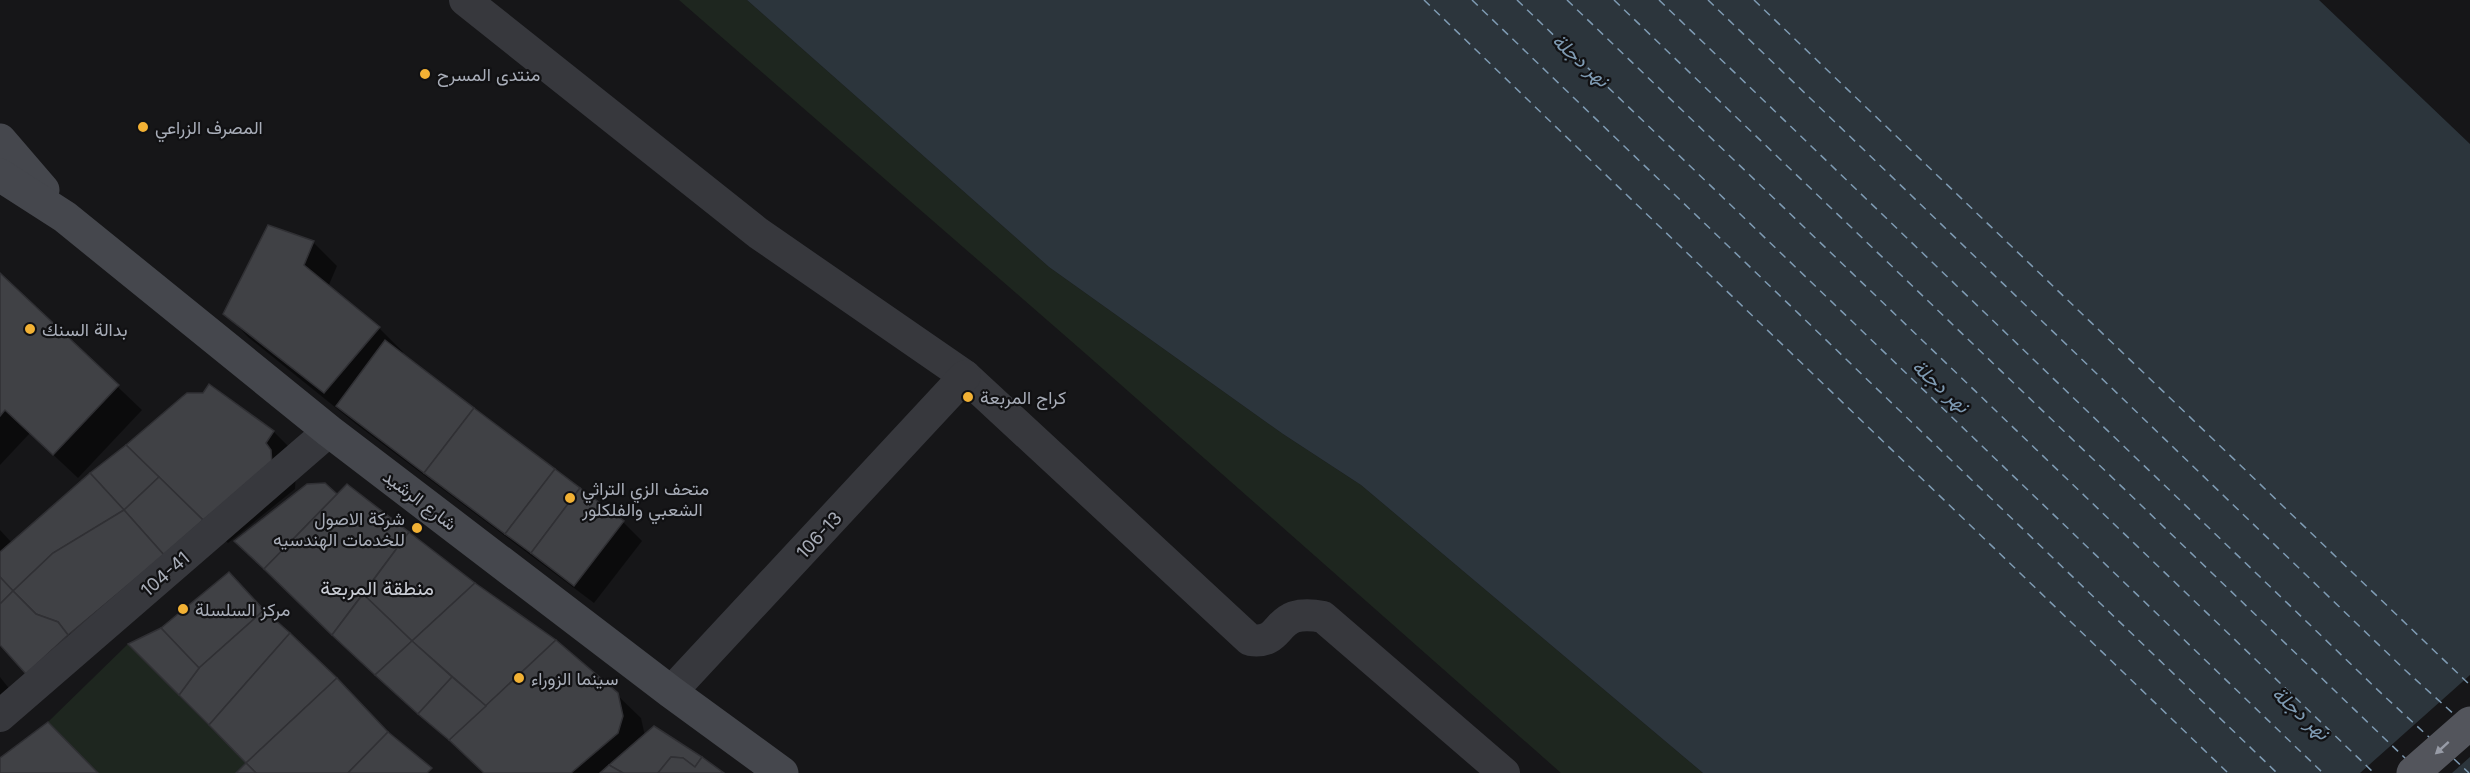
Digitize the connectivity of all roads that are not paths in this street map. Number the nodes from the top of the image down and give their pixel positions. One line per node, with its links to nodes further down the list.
1 (465, 0): 5 (street)
2 (0, 140): 4 (main road, شارع الرشيد)
3 (4, 179): 4 (main road, شارع الرشيد)
4 (65, 217): 6 (main road, شارع الرشيد)
5 (965, 376): 7 (street, 106-13); 11 (street)
6 (329, 431): 7 (main road, شارع الرشيد); 8 (street, 104-41)
7 (671, 692): 10 (main road, شارع الرشيد)
8 (0, 716)
9 (2470, 723): 12 (main road, one-way to 12)
10 (782, 773)
11 (1504, 773)
12 (2413, 773)

